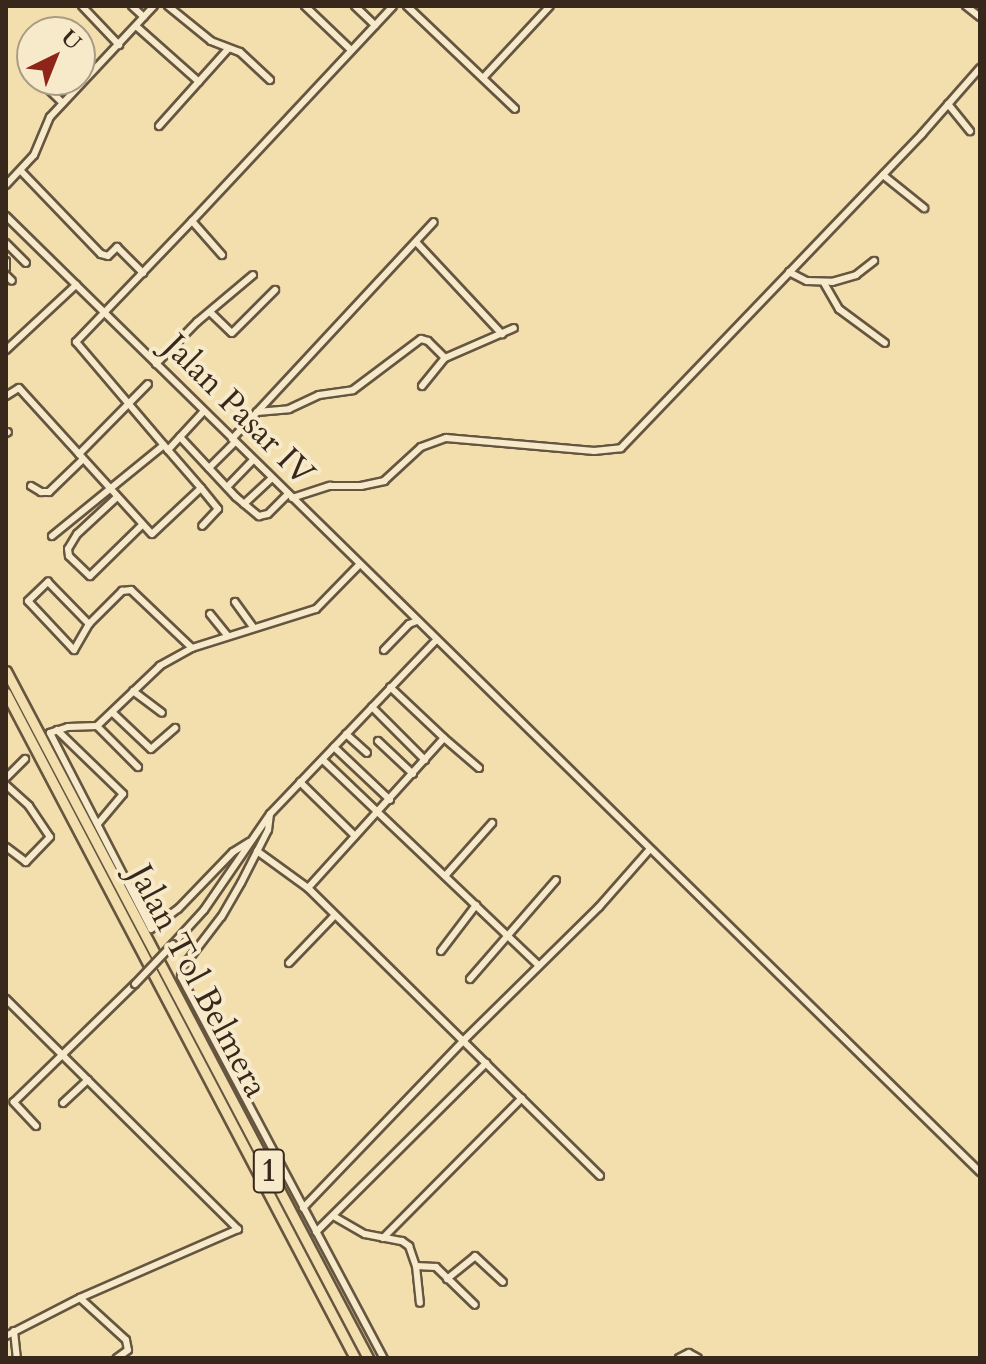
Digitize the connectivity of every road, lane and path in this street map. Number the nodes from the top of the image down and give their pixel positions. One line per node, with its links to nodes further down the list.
1 (82, 6): 17 (street)
2 (132, 6): 13 (street)
3 (154, 6): 13 (street)
4 (168, 6): 18 (street)
5 (305, 6): 19 (street)
6 (355, 6): 15 (street)
7 (393, 6): 15 (street)
8 (407, 6): 21 (street)
9 (533, 6): 12 (street)
10 (550, 6): 12 (street)
11 (966, 6): 14 (street)
12 (542, 14): 21 (street)
13 (144, 17): 16 (street)
14 (980, 17)
15 (375, 25): 19 (street)
16 (136, 26): 17 (street); 23 (street)
17 (119, 45): 25 (street)
18 (228, 49): 22 (street); 23 (street)
19 (351, 50): 35 (street)
20 (980, 68): 26 (street)
21 (483, 78): 27 (street)
22 (270, 80)
23 (199, 82): 28 (street)
24 (56, 96): 25 (street)
25 (63, 103): 30 (street)
26 (948, 104): 29 (street); 31 (street)
27 (515, 109)
28 (159, 126)
29 (970, 131)
30 (21, 171): 32 (street); 45 (street)
31 (883, 175): 33 (street); 44 (street)
32 (6, 185)
33 (924, 208)
34 (6, 216): 50 (street, Jalan Pasar IV)
35 (192, 221): 39 (street); 45 (street)
36 (434, 222): 38 (street)
37 (6, 243): 42 (street)
38 (417, 243): 55 (street); 66 (street)
39 (222, 255)
40 (6, 261): 43 (street)
41 (874, 261): 49 (street)
42 (26, 263)
43 (6, 268)
44 (789, 272): 49 (street); 78 (street)
45 (143, 273): 53 (street)
46 (6, 275): 48 (street)
47 (253, 275): 52 (street)
48 (12, 281)
49 (824, 283): 56 (street)
50 (76, 285): 53 (street, Jalan Pasar IV); 57 (street)
51 (275, 290): 52 (street)
52 (210, 312): 59 (street)
53 (105, 313): 59 (street, Jalan Pasar IV); 64 (street)
54 (514, 328): 55 (street)
55 (502, 334): 58 (street)
56 (885, 343)
57 (6, 350)
58 (445, 358): 62 (street); 66 (street)
59 (156, 364): 65 (street, Jalan Pasar IV)
60 (6, 384): 63 (street)
61 (148, 384): 64 (street)
62 (422, 386)
63 (9, 393): 70 (street)
64 (128, 405): 69 (street); 70 (street)
65 (204, 411): 67 (street); 68 (street, Jalan Pasar IV)
66 (257, 412): 68 (street)
67 (180, 437): 69 (street); 72 (street)
68 (234, 440): 71 (street, Jalan Pasar IV); 72 (street)
69 (166, 448): 76 (street); 77 (street)
70 (81, 456): 74 (street); 76 (street)
71 (253, 460): 73 (street, Jalan Pasar IV); 75 (street)
72 (209, 468): 75 (street)
73 (272, 478): 78 (street, Jalan Pasar IV); 80 (street)
74 (31, 486)
75 (227, 487): 80 (street)
76 (108, 488): 79 (street); 83 (street)
77 (201, 488): 81 (street); 82 (street)
78 (290, 496): 80 (street); 84 (street, Jalan Pasar IV)
79 (117, 497): 81 (street); 81 (street)
80 (244, 504)
81 (142, 525)
82 (202, 526)
83 (52, 536)
84 (359, 565): 87 (street, Jalan Pasar IV); 89 (street)
85 (235, 602): 89 (street)
86 (210, 614): 90 (street)
87 (417, 621): 91 (street, Jalan Pasar IV); 93 (street)
88 (89, 624): 88 (street); 92 (street)
89 (254, 628): 90 (street)
90 (228, 636): 92 (street)
91 (436, 640): 95 (street); 126 (street, Jalan Pasar IV)
92 (192, 648): 96 (street)
93 (384, 650)
94 (6, 671): 163 (highway, Jalan Tol Belmera / 1)
95 (390, 687): 98 (street); 105 (street)
96 (133, 691): 99 (street); 100 (street)
97 (6, 693): 162 (highway, Jalan Tol Belmera / 1)
98 (372, 707): 104 (street); 111 (street)
99 (113, 713): 101 (street); 102 (street)
100 (162, 713)
101 (97, 726): 103 (street); 112 (street)
102 (175, 728)
103 (57, 730): 121 (street); 121 (street)
104 (346, 734): 107 (street); 108 (street)
105 (444, 738): 111 (street); 113 (street)
106 (378, 741): 114 (street)
107 (334, 747): 110 (street); 118 (street)
108 (367, 753)
109 (25, 759): 115 (street)
110 (323, 760): 116 (street); 119 (street)
111 (425, 760): 114 (street)
112 (138, 767)
113 (479, 768)
114 (413, 774): 118 (street)
115 (7, 775)
116 (300, 782): 120 (street); 123 (street)
117 (6, 785): 125 (street)
118 (390, 800): 119 (street)
119 (378, 813): 123 (street); 128 (street)
120 (270, 814): 124 (street); 127 (street)
121 (99, 823): 124 (street)
122 (492, 823): 128 (street)
123 (355, 836): 130 (street)
124 (249, 842): 140 (street, bridge)
125 (6, 847)
126 (650, 849): 136 (street); 146 (street, Jalan Pasar IV)
127 (257, 851): 130 (street); 148 (street)
128 (445, 876): 131 (street)
129 (556, 880): 133 (street)
130 (308, 888): 132 (street)
131 (476, 905): 133 (street); 134 (street)
132 (334, 916): 135 (street); 139 (street)
133 (506, 935): 136 (street); 137 (street)
134 (441, 951)
135 (289, 963)
136 (539, 966): 139 (street)
137 (470, 979)
138 (6, 999): 140 (street)
139 (464, 1040): 141 (street); 148 (street)
140 (63, 1055): 142 (street); 145 (street)
141 (486, 1063): 143 (street); 149 (street)
142 (88, 1080): 144 (street); 155 (street)
143 (522, 1098): 147 (street); 151 (street)
144 (63, 1103)
145 (36, 1126)
146 (980, 1172)
147 (600, 1176)
148 (303, 1208): 150 (street)
149 (335, 1217): 150 (street); 151 (street)
150 (316, 1232): 164 (street)
151 (383, 1238): 152 (street)
152 (416, 1266): 153 (street); 156 (street)
153 (447, 1279): 154 (street); 157 (street)
154 (503, 1282)
155 (80, 1298): 158 (street); 161 (street)
156 (420, 1303)
157 (475, 1305)
158 (14, 1331): 159 (street); 160 (street)
159 (6, 1336)
160 (17, 1358)
161 (117, 1358)
162 (355, 1358)
163 (368, 1358)
164 (384, 1358)
165 (679, 1358): 166 (street)
166 (698, 1358)

